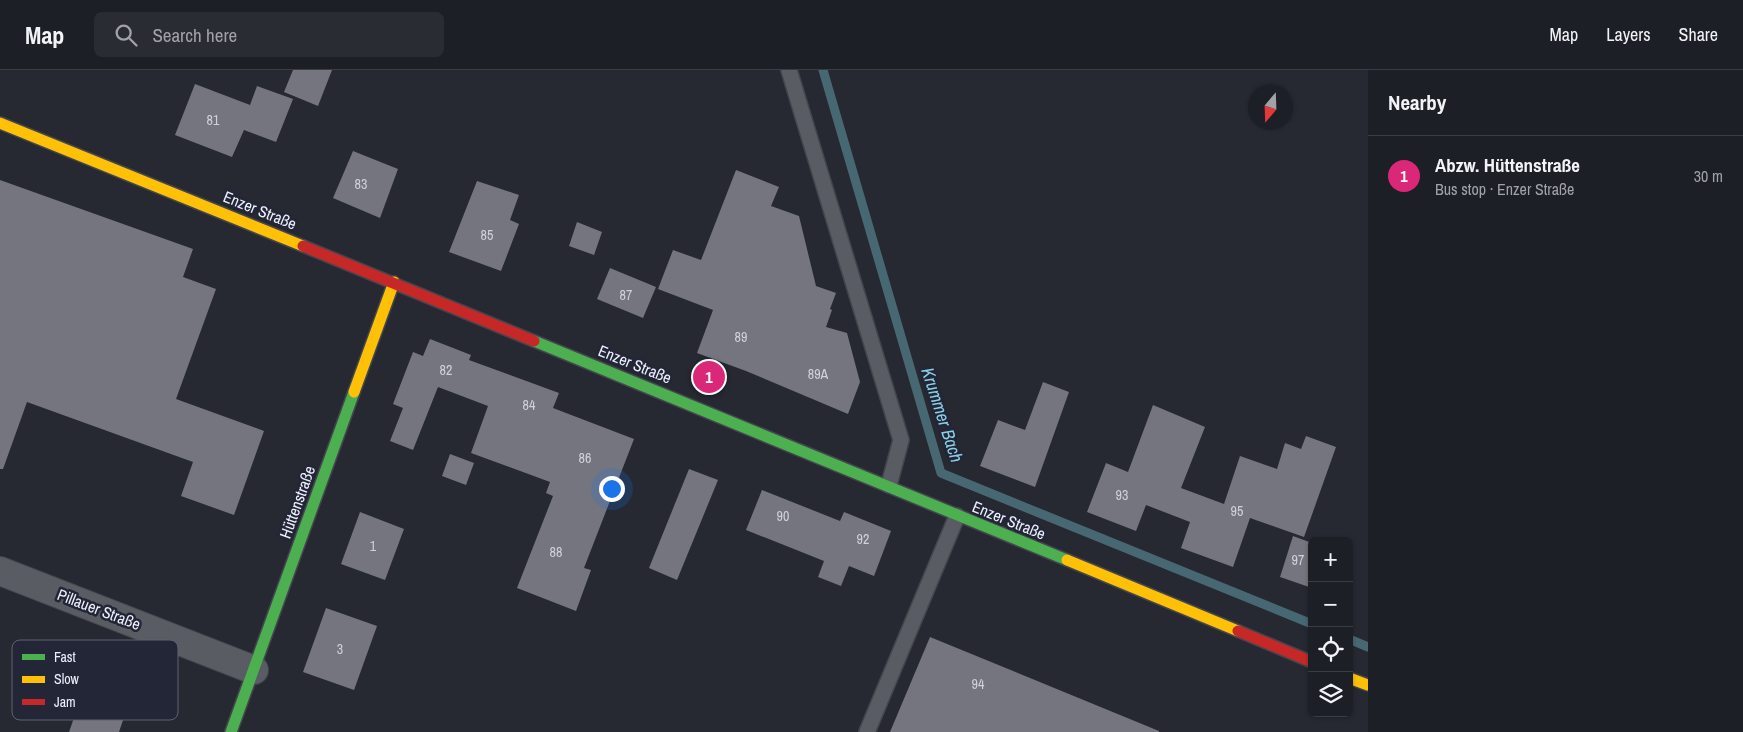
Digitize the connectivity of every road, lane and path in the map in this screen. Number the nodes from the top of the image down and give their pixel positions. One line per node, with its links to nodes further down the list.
1 (789, 70): 4 (lane)
2 (0, 123): 3 (main road, Enzer Straße)
3 (394, 282): 4 (main road, Enzer Straße); 10 (main road, Hüttenstraße)
4 (889, 485): 5 (main road, Enzer Straße)
5 (956, 516): 9 (main road, Enzer Straße); 14 (lane)
6 (0, 571): 7 (street, Pillauer Straße)
7 (177, 640)
8 (178, 640): 10 (street, Pillauer Straße)
9 (1308, 660)
10 (254, 670): 13 (main road, Hüttenstraße)
11 (1353, 679): 12 (main road)
12 (1368, 685)
13 (231, 732)
14 (867, 732)

